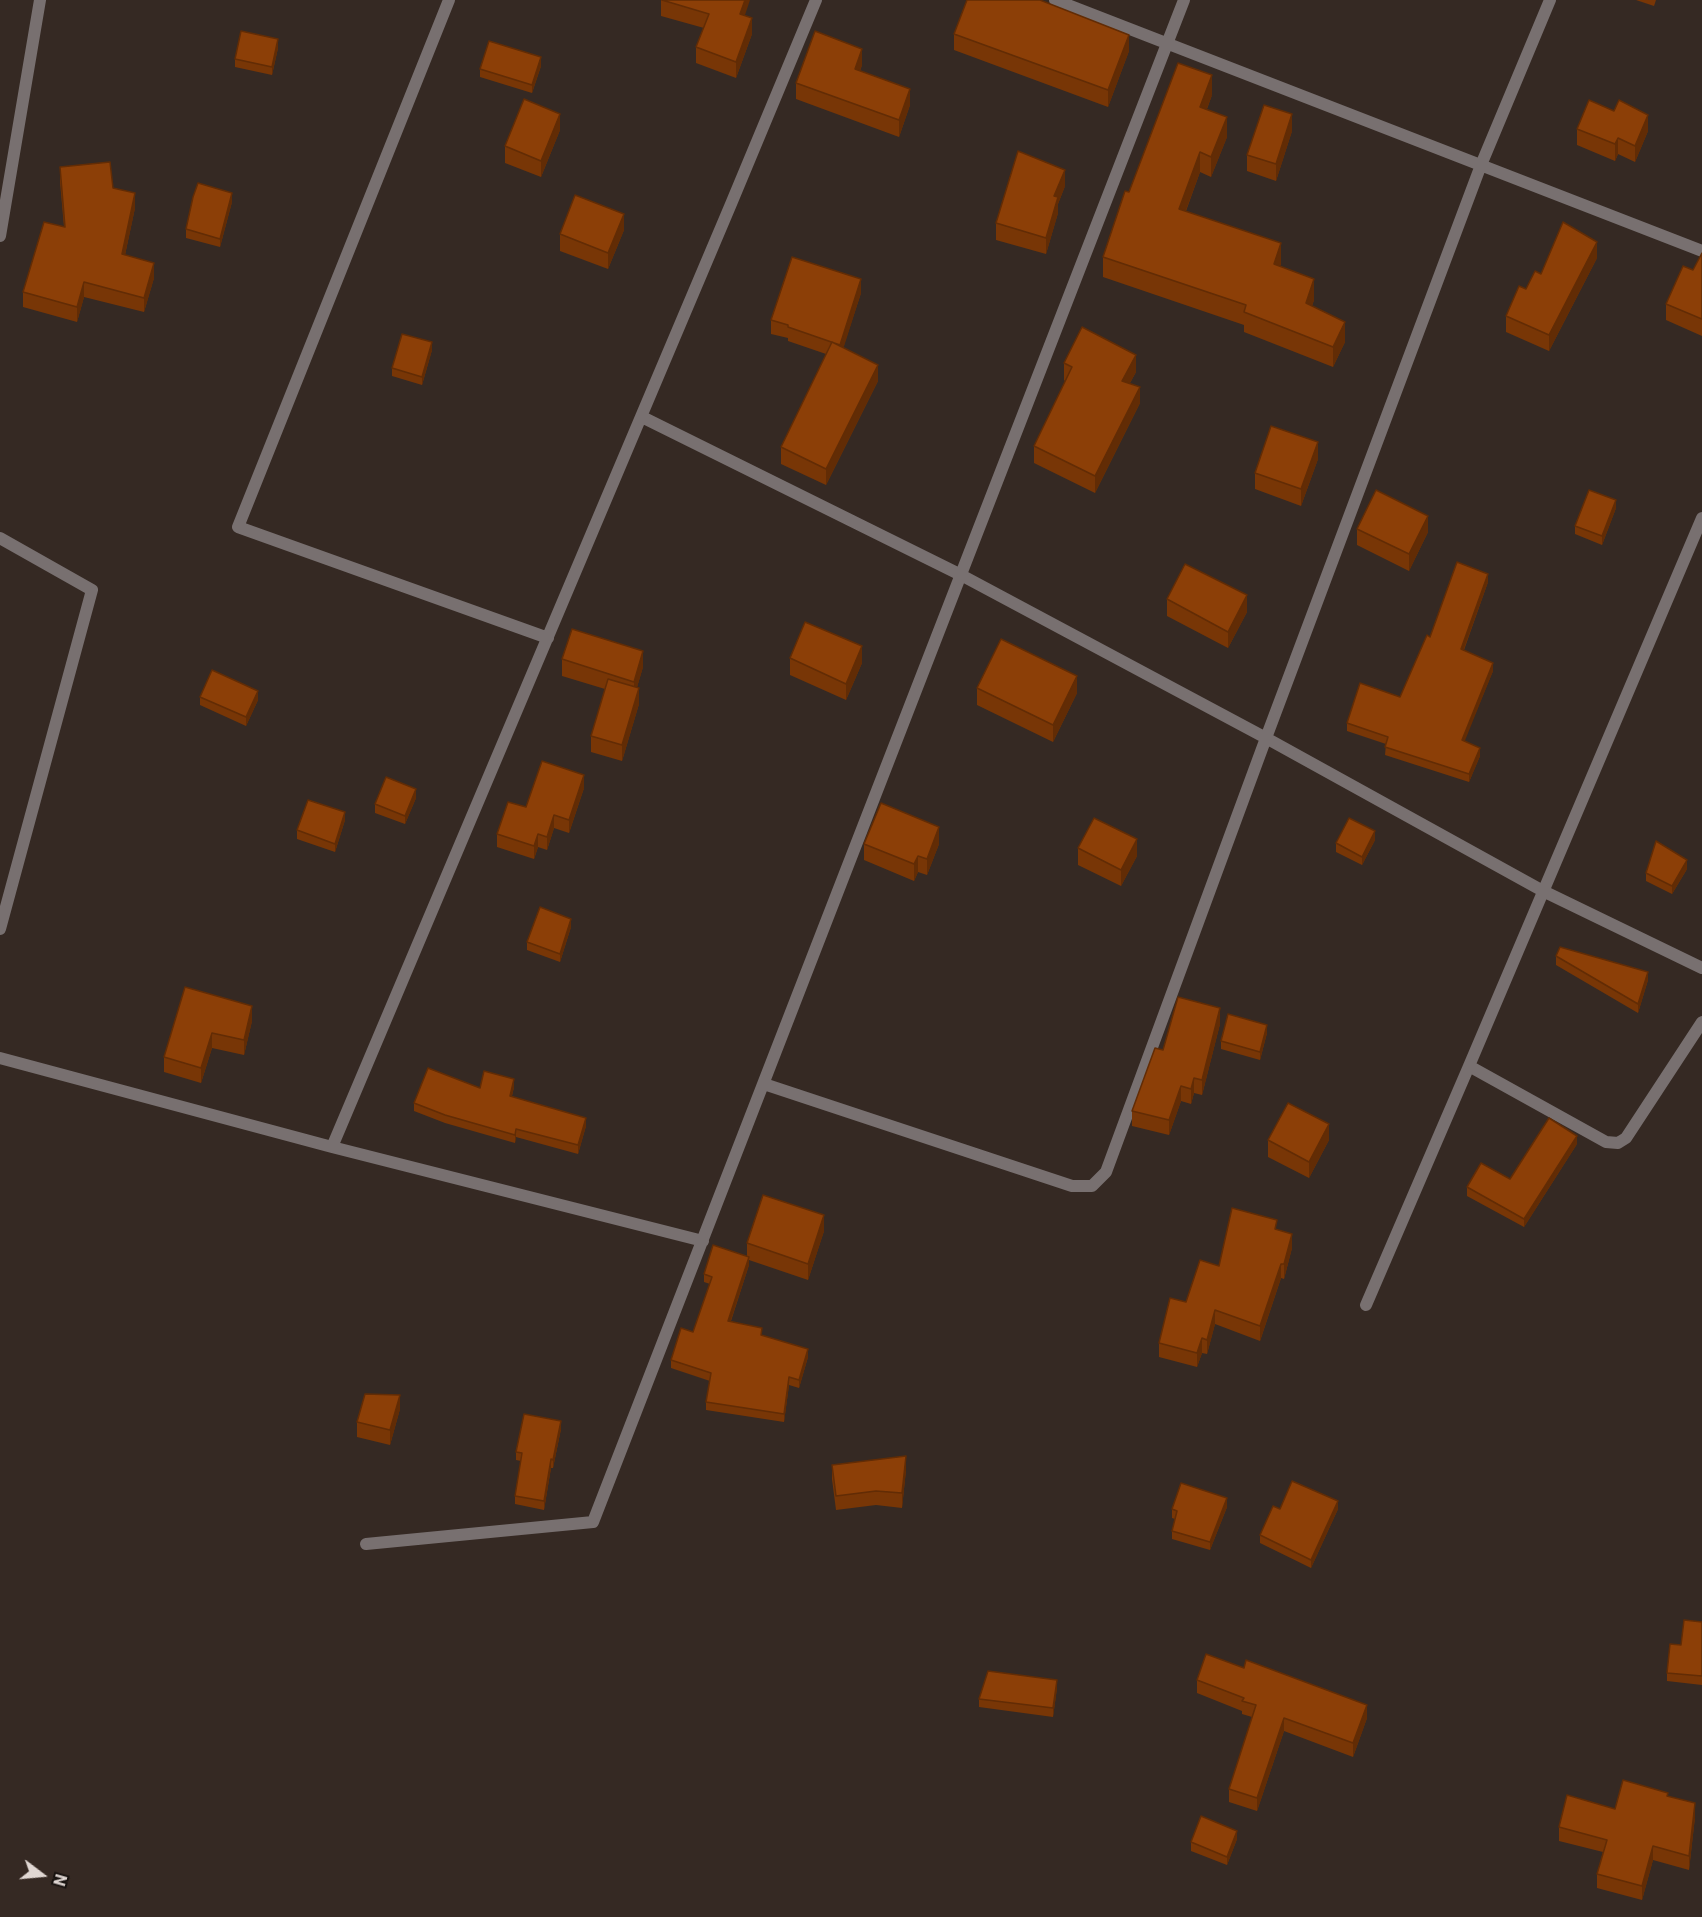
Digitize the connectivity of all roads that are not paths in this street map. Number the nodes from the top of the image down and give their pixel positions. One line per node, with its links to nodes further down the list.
1 (40, 0): 9 (street)
2 (449, 0): 15 (street)
3 (816, 0): 11 (street)
4 (1055, 0): 7 (street)
5 (1184, 0): 7 (street)
6 (1550, 0): 8 (street)
7 (1167, 44): 8 (street); 14 (street)
8 (1481, 165): 10 (street); 16 (street)
9 (0, 236)
10 (1702, 251)
11 (642, 417): 14 (street); 15 (street)
12 (1702, 518): 17 (street)
13 (0, 538): 18 (street)
14 (961, 575): 16 (street); 23 (street)
15 (548, 638): 24 (street)
16 (1266, 738): 17 (street); 23 (street)
17 (1543, 891): 19 (street); 22 (street)
18 (0, 928)
19 (1702, 968)
20 (1702, 1022): 22 (street)
21 (0, 1058): 24 (street)
22 (1469, 1066): 26 (street)
23 (764, 1083): 25 (street)
24 (332, 1147): 25 (street)
25 (703, 1241): 27 (street)
26 (1366, 1305)
27 (366, 1544)

